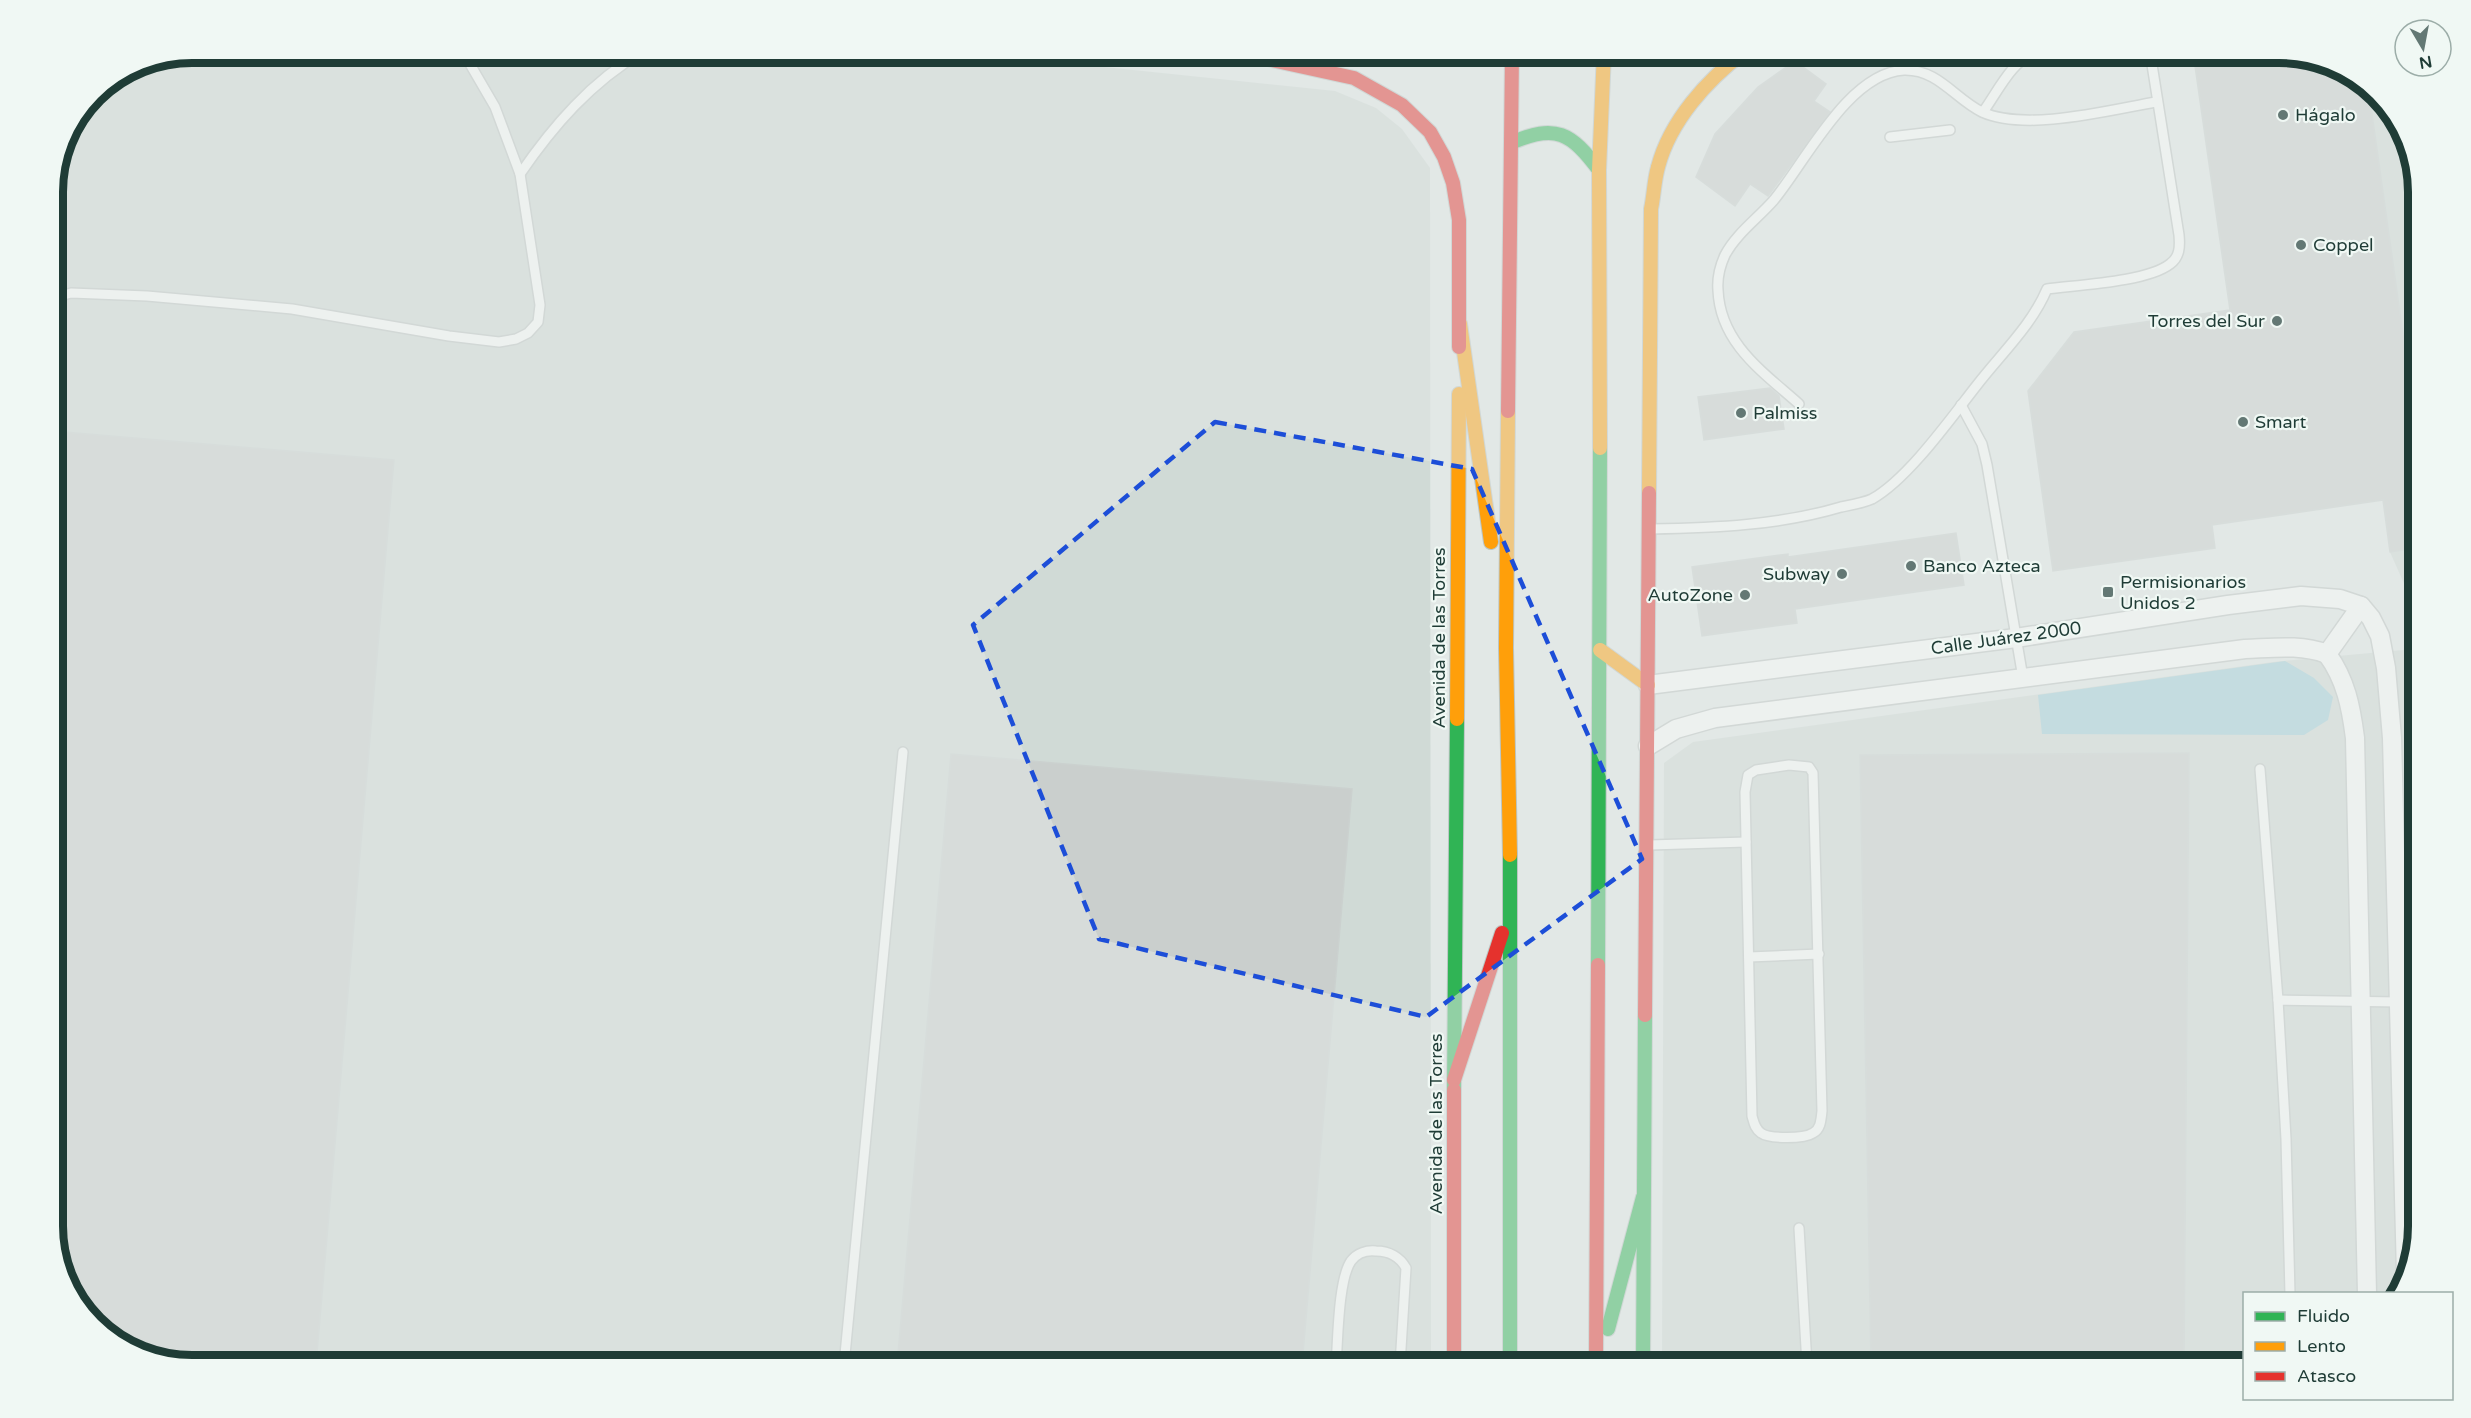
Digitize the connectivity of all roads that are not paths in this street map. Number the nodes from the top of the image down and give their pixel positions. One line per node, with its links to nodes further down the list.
1 (469, 63): 15 (lane)
2 (627, 63): 15 (lane)
3 (1286, 63): 17 (main road, Avenida de las Torres)
4 (1512, 63): 13 (main road)
5 (1604, 63): 14 (main road)
6 (1732, 63): 20 (main road)
7 (2018, 63): 10 (lane)
8 (2151, 63): 9 (lane)
9 (2156, 102): 10 (lane); 19 (lane)
10 (1983, 112): 18 (lane)
11 (1950, 130): 12 (lane)
12 (1890, 137)
13 (1511, 143): 14 (main road); 23 (main road)
14 (1599, 170): 24 (main road)
15 (520, 174): 16 (lane)
16 (63, 295)
17 (1460, 324): 23 (main road); 40 (main road, Avenida de las Torres)
18 (1799, 404)
19 (1961, 405): 20 (lane); 22 (lane)
20 (1649, 529): 27 (main road)
21 (2361, 606): 22 (street, Calle Juárez 2000); 25 (street); 38 (street)
22 (2016, 638): 26 (lane); 27 (street, Calle Juárez 2000)
23 (1506, 648): 33 (main road)
24 (1600, 650): 27 (main road); 52 (main road)
25 (2327, 654): 26 (street); 37 (street)
26 (2023, 678): 28 (street)
27 (1648, 685): 28 (main road)
28 (1648, 746): 32 (main road)
29 (903, 752): 47 (lane)
30 (2260, 769): 36 (lane)
31 (1746, 842): 32 (lane); 34 (lane); 35 (lane)
32 (1648, 845): 41 (main road)
33 (1511, 906): 40 (main road); 51 (main road)
34 (1819, 954): 35 (lane); 35 (lane)
35 (1749, 957)
36 (2278, 1000): 37 (lane); 45 (lane)
37 (2361, 1001): 38 (lane); 46 (street)
38 (2399, 1002): 39 (street)
39 (2408, 1057)
40 (1454, 1080): 50 (main road, Avenida de las Torres)
41 (1643, 1197): 53 (main road); 54 (main road)
42 (2408, 1211): 44 (street)
43 (1799, 1228): 55 (lane)
44 (2407, 1243)
45 (2290, 1292)
46 (2367, 1292)
47 (845, 1355)
48 (1337, 1355): 49 (lane)
49 (1401, 1355)
50 (1454, 1355)
51 (1510, 1355)
52 (1597, 1355)
53 (1600, 1355)
54 (1643, 1355)
55 (1806, 1355)

